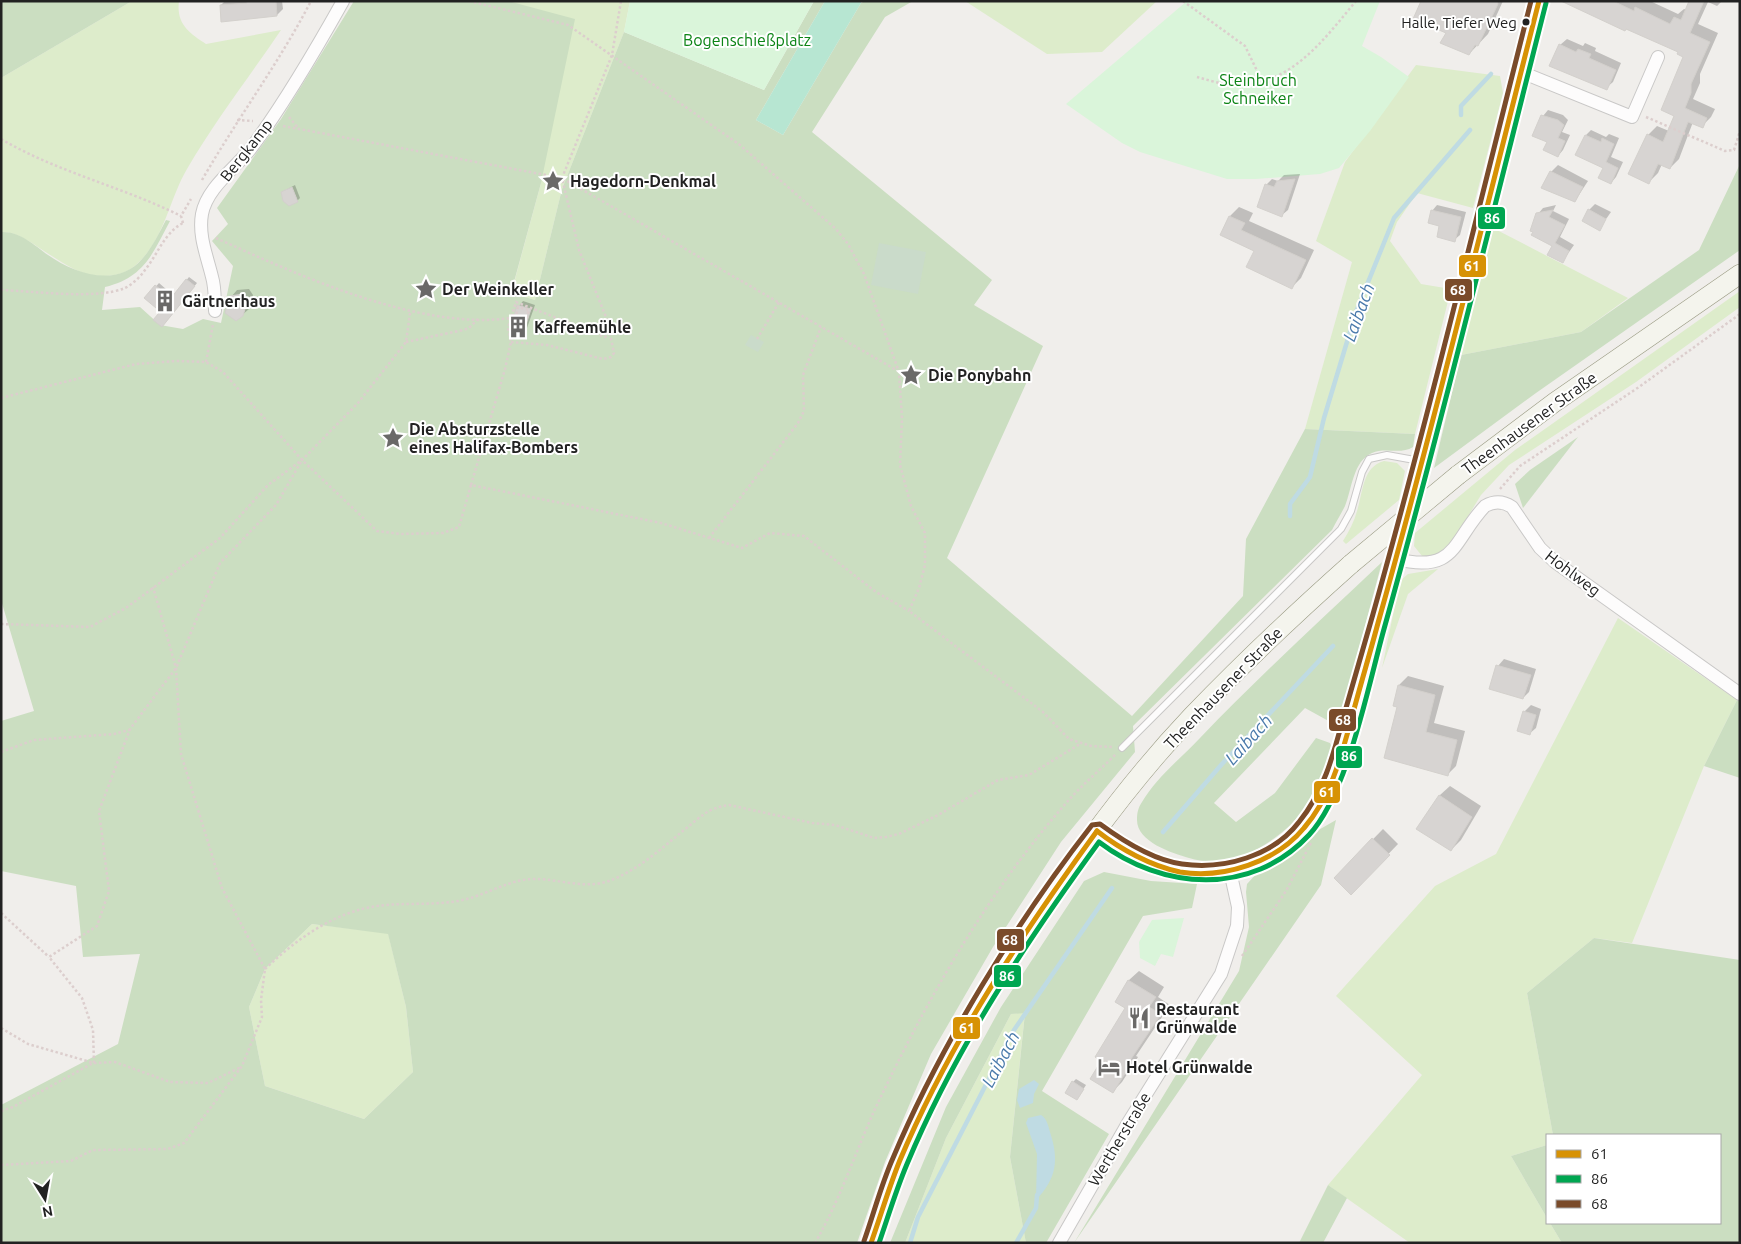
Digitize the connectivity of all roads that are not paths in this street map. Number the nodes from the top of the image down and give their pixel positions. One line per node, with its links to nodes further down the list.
1 (343, 1): 6 (street, Bergkamp)
2 (1539, 1): 4 (street)
3 (1658, 57): 4 (street)
4 (1521, 72): 7 (street)
5 (1740, 274): 11 (main road, Theenhausener Straße, bridge)
6 (215, 311)
7 (1420, 461): 8 (street); 10 (lane)
8 (1396, 559): 9 (street, Hohlweg); 12 (street)
9 (1740, 694)
10 (1122, 748)
11 (1096, 831): 12 (street); 13 (main road, Theenhausener Straße)
12 (1230, 871): 14 (street, Wertherstraße)
13 (871, 1243)
14 (1059, 1243)

